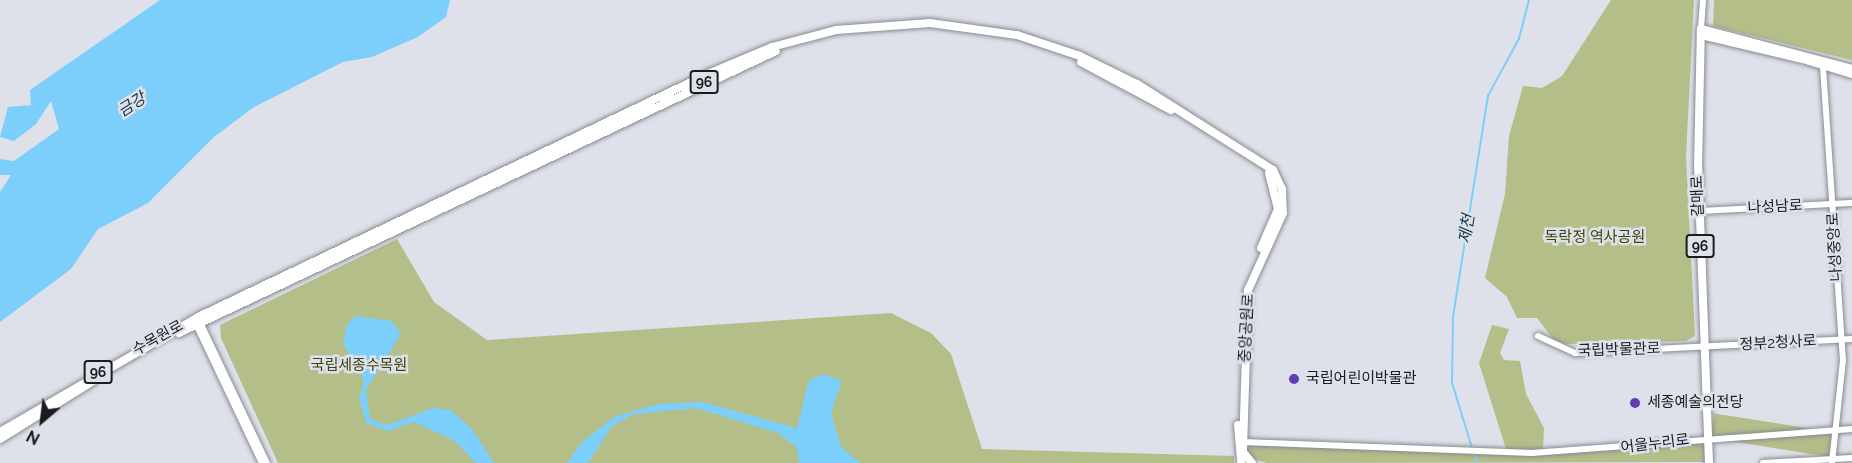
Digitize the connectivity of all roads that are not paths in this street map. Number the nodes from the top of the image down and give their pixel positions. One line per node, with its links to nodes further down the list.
1 (1703, 0): 2 (street, 갈매로)
2 (1701, 32): 3 (main road); 10 (main road, 갈매로 / 96)
3 (1797, 55): 4 (street); 5 (main road)
4 (1823, 67): 5 (street); 9 (street, 나성중앙로)
5 (1852, 70)
6 (1243, 150): 7 (main road, 96); 11 (main road, 96); 12 (main road, 96)
7 (1281, 198): 24 (main road, 중앙공원로); 29 (main road, 중앙공원로)
8 (1852, 203): 9 (street, 나성남로)
9 (1833, 204): 10 (street, 나성남로); 17 (street, 나성중앙로)
10 (1699, 211): 18 (main road, 갈매로 / 96)
11 (212, 317): 12 (main road, 96); 15 (street)
12 (197, 321): 13 (main road, 96); 15 (street, 수목원로); 21 (main road, 수목원로 / 96)
13 (185, 330): 15 (street); 23 (main road, 수목원로 / 96)
14 (1538, 336): 18 (street, 국립박물관로)
15 (206, 338): 27 (street, 수목원로); 28 (street, 수목원로)
16 (1852, 339): 17 (street, 정부2청사로)
17 (1842, 340): 18 (street, 정부2청사로); 20 (street, 나성중앙로)
18 (1705, 347): 22 (main road, 갈매로 / 96)
19 (1852, 429): 20 (street, 어울누리로)
20 (1836, 430): 22 (street, 어울누리로); 26 (street, 나성중앙로)
21 (0, 432)
22 (1708, 438): 24 (street, 어울누리로); 31 (main road, 갈매로 / 96)
23 (0, 439)
24 (1243, 442): 30 (main road, 중앙공원로)
25 (1852, 458): 26 (street)
26 (1833, 461): 32 (street)
27 (262, 463)
28 (267, 463)
29 (1240, 463)
30 (1251, 463)
31 (1709, 463)
32 (1763, 463)

